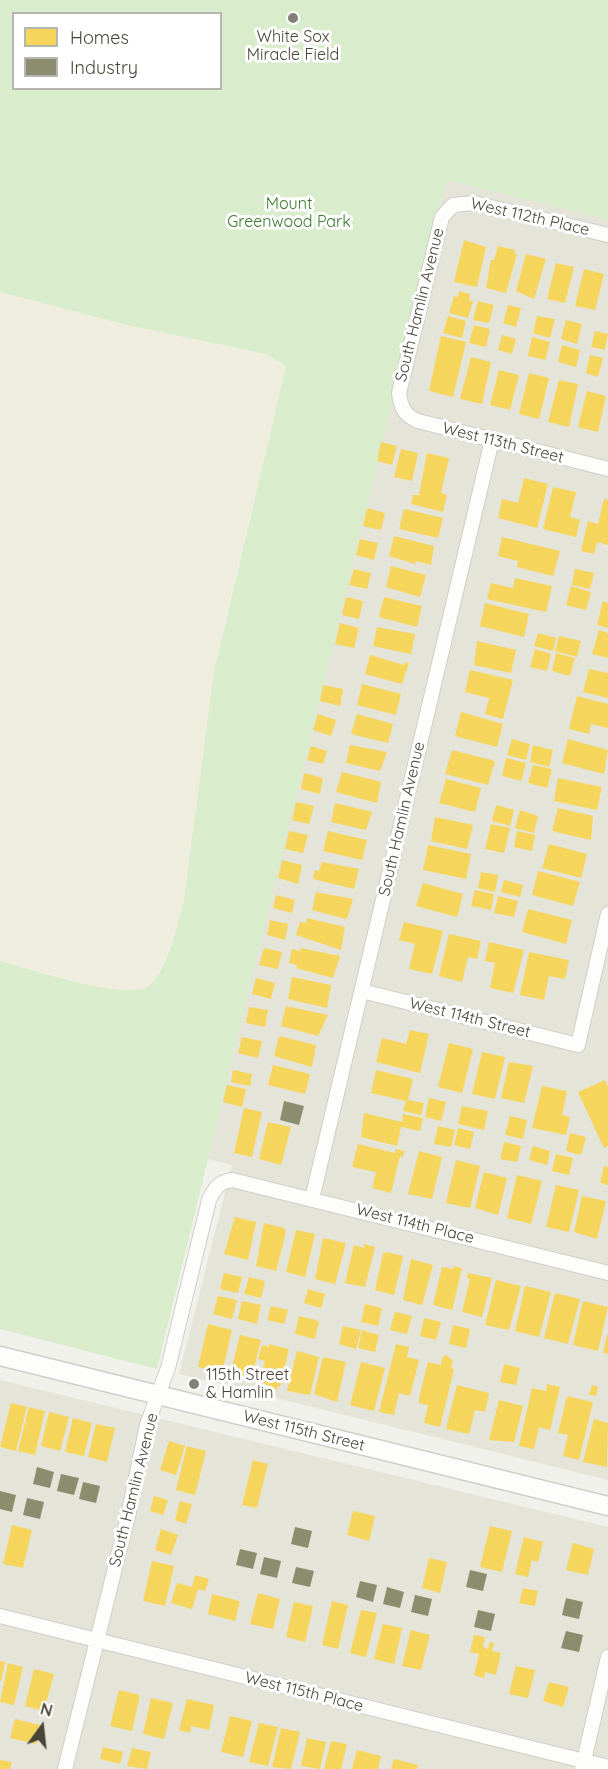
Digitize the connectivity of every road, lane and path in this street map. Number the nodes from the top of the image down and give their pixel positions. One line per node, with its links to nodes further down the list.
1 (453, 205): 2 (street, West 112th Place); 3 (street, South Hamlin Avenue)
2 (608, 235)
3 (402, 410): 4 (street, West 113th Street)
4 (492, 440): 5 (street, West 113th Street); 7 (street, South Hamlin Avenue)
5 (608, 469)
6 (608, 914): 7 (street, West 114th Street)
7 (362, 991): 9 (street, South Hamlin Avenue)
8 (222, 1182): 9 (street, West 114th Place); 12 (street, South Hamlin Avenue)
9 (312, 1198): 10 (street, West 114th Place)
10 (608, 1273)
11 (0, 1356): 12 (street, West 115th Street)
12 (158, 1395): 13 (street, West 115th Street); 15 (street, South Hamlin Avenue)
13 (608, 1506)
14 (0, 1616): 15 (street, West 115th Place)
15 (97, 1641): 17 (street, West 115th Place); 19 (street, South Hamlin Avenue)
16 (608, 1657): 17 (street)
17 (583, 1765): 18 (street, West 115th Place)
18 (608, 1767)
19 (65, 1769)

